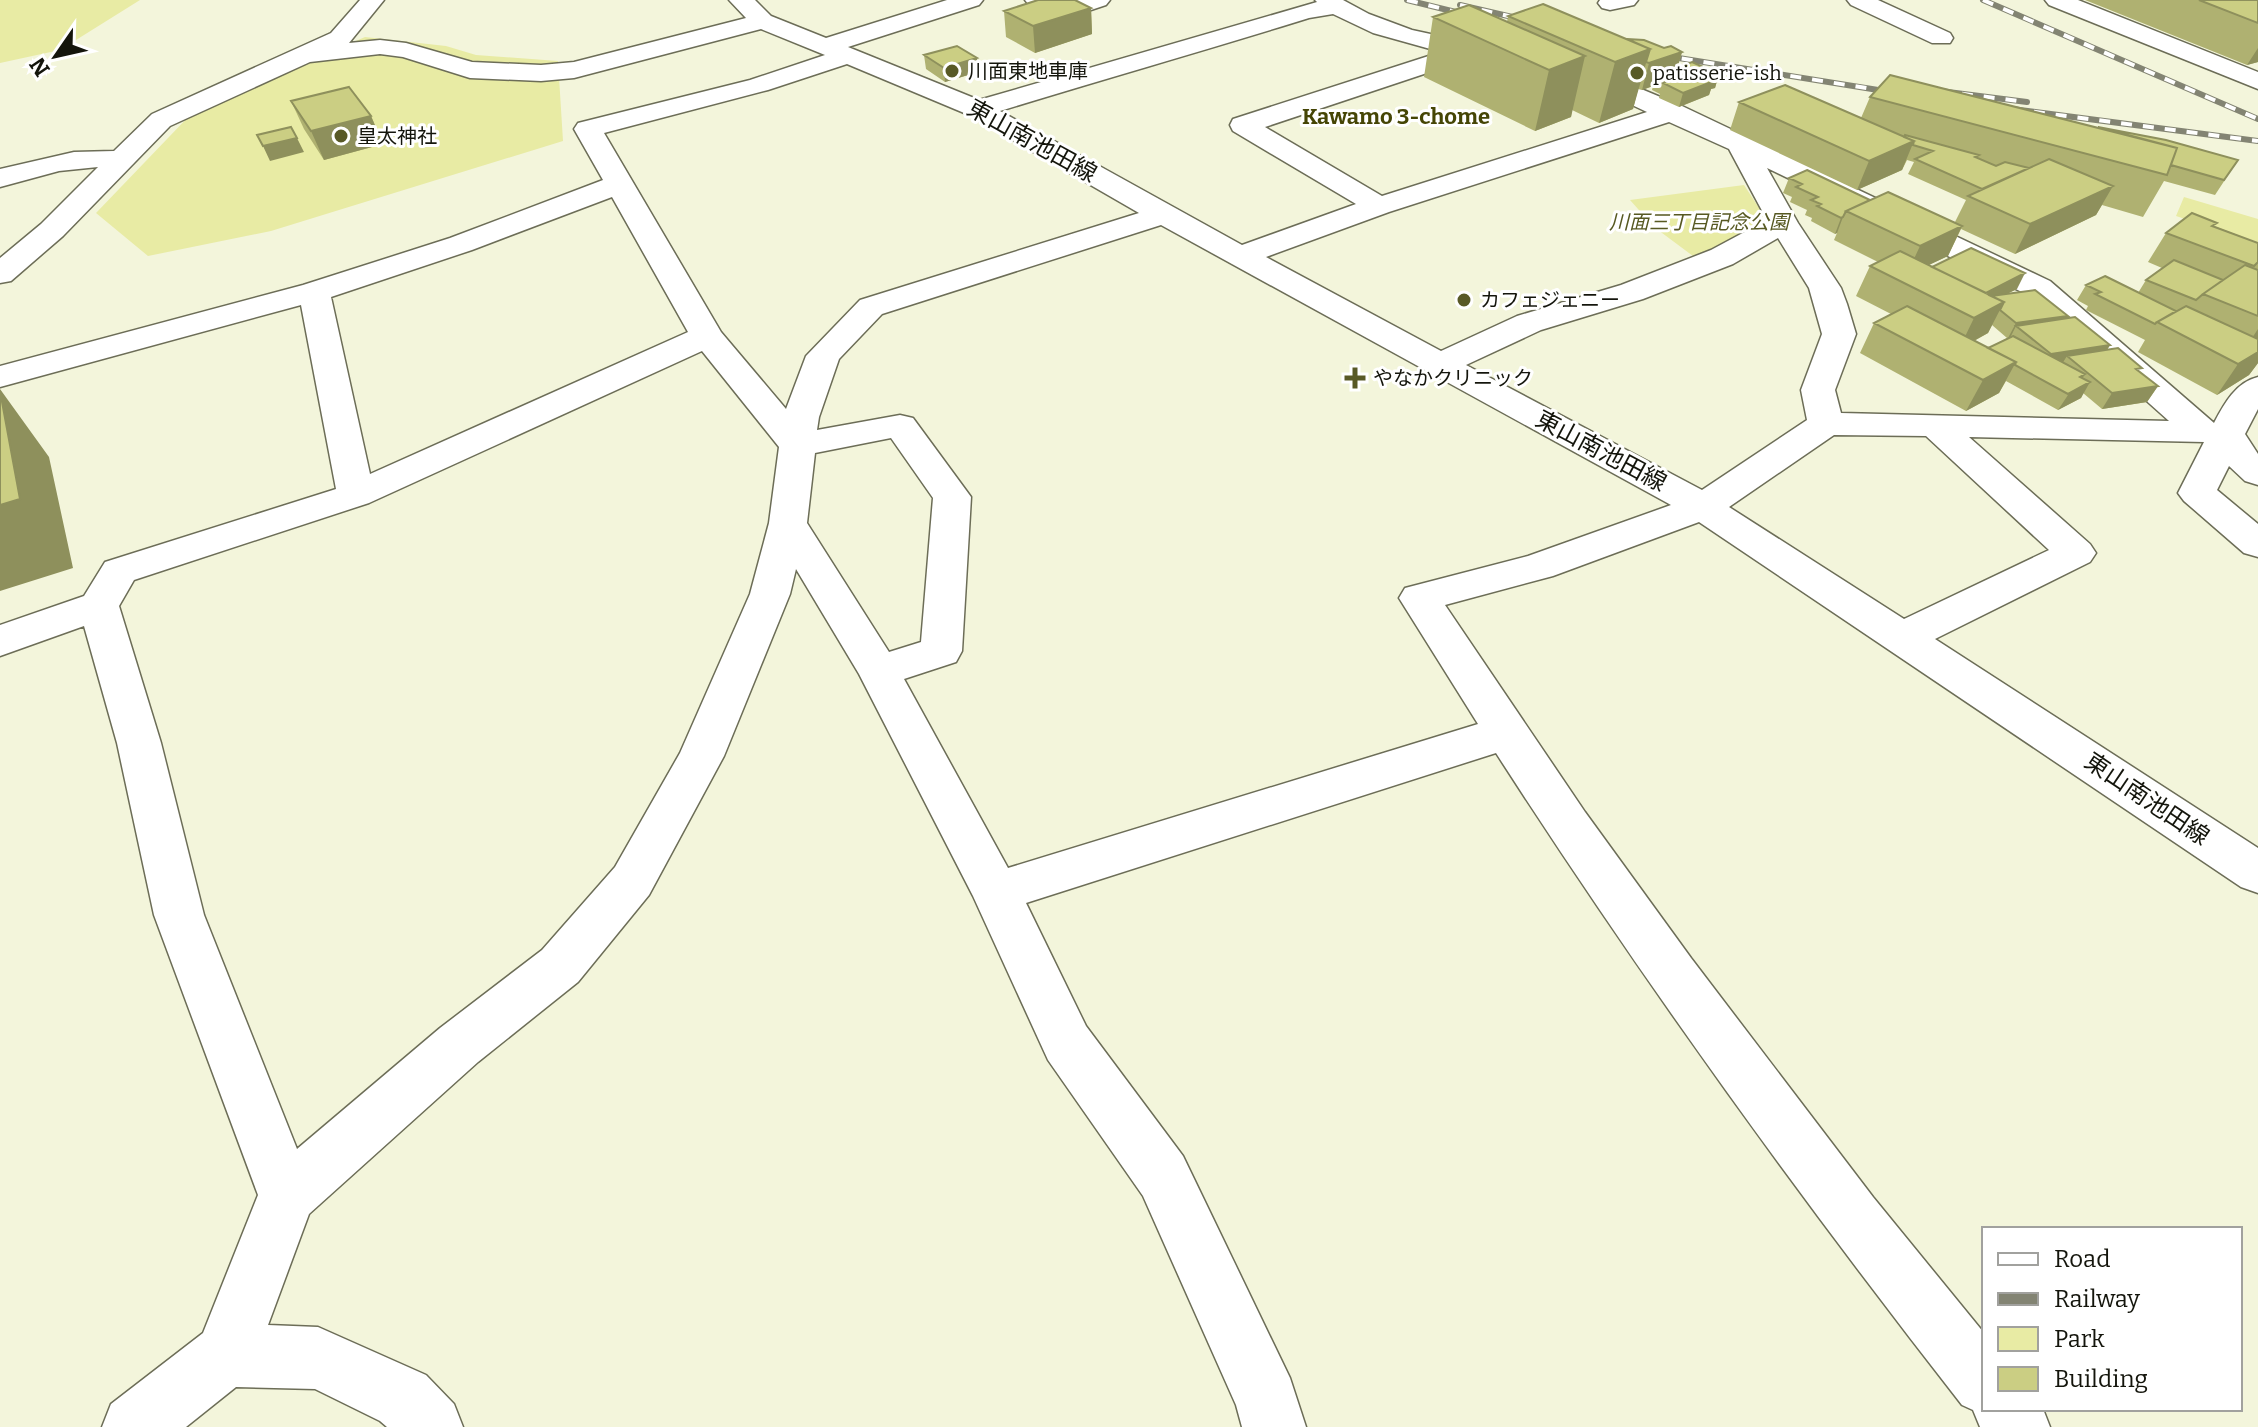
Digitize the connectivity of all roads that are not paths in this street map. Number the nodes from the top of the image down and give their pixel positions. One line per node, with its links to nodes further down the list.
1 (372, 0): 12 (street)
2 (971, 0): 10 (street)
3 (1037, 0): 4 (street)
4 (1098, 0)
5 (1859, 0): 9 (street)
6 (2057, 0): 15 (street)
7 (1331, 4): 11 (street); 16 (street)
8 (752, 10): 10 (street, 東山南池田線); 12 (street)
9 (1941, 38)
10 (837, 51): 16 (street, 東山南池田線); 21 (street)
11 (1470, 51): 13 (street); 22 (street)
12 (305, 55): 19 (street)
13 (1512, 57)
14 (1553, 64): 17 (street)
15 (2258, 81)
16 (978, 109): 23 (street, 東山南池田線)
17 (1673, 112): 18 (street); 22 (street)
18 (1740, 144): 24 (street); 34 (street)
19 (119, 160): 20 (street); 26 (street)
20 (0, 178)
21 (619, 184): 27 (street); 28 (street)
22 (1379, 206): 25 (street)
23 (1164, 215): 25 (street, 東山南池田線); 35 (street)
24 (1783, 223): 29 (street); 32 (street)
25 (1241, 256): 29 (street, 東山南池田線)
26 (0, 274)
27 (314, 292): 30 (street); 37 (street)
28 (707, 336): 35 (street); 37 (street)
29 (1440, 364): 38 (street, 東山南池田線)
30 (0, 377)
31 (2258, 387): 34 (street)
32 (1826, 424): 33 (street); 38 (street)
33 (1934, 424): 34 (street); 42 (street)
34 (2230, 436): 36 (street); 40 (street)
35 (797, 445): 39 (street); 44 (street)
36 (2258, 473)
37 (356, 495): 41 (street)
38 (1703, 507): 42 (street, 東山南池田線); 45 (street)
39 (788, 523): 44 (street); 48 (street)
40 (2258, 544)
41 (99, 606): 43 (street); 48 (street)
42 (1904, 637): 46 (street, 東山南池田線)
43 (0, 641)
44 (879, 671): 47 (street)
45 (1505, 733): 47 (street); 50 (street)
46 (2258, 873)
47 (996, 892): 53 (street)
48 (287, 1195): 49 (street)
49 (226, 1355): 51 (street); 52 (street)
50 (1982, 1380)
51 (134, 1427)
52 (431, 1427)
53 (1274, 1427)

